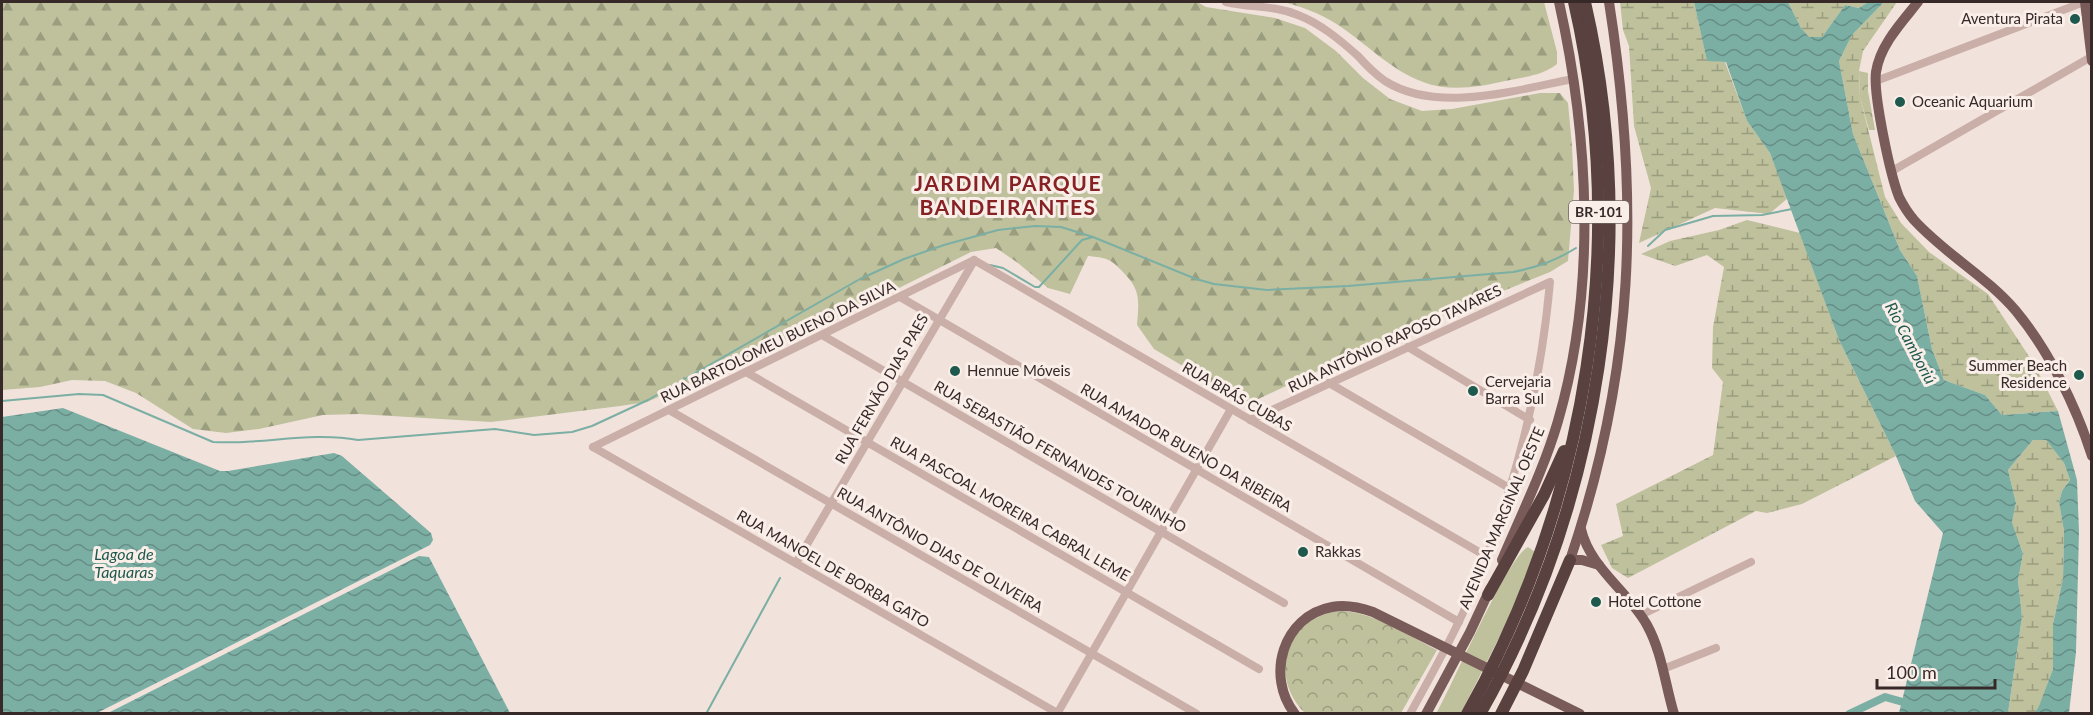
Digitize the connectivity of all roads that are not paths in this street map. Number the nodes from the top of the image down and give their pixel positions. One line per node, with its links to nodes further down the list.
1 (1226, 2): 9 (street)
2 (1559, 2): 9 (main road, AVENIDA MARGINAL OESTE)
3 (1574, 2): 24 (highway, BR-101)
4 (1585, 2): 54 (highway, BR-101)
5 (1609, 2): 31 (main road)
6 (1918, 2): 10 (main road)
7 (2084, 2): 8 (main road); 10 (street)
8 (2091, 59): 11 (street)
9 (1573, 80): 39 (main road, AVENIDA MARGINAL OESTE)
10 (1876, 81): 11 (main road)
11 (1892, 171): 27 (main road)
12 (974, 260): 13 (street, RUA BARTOLOMEU BUENO DA SILVA); 14 (street, RUA FERNÃO DIAS PAES); 20 (street, RUA BRÁS CUBAS)
13 (900, 297): 14 (street, RUA AMADOR BUENO DA RIBEIRA); 15 (street, RUA BARTOLOMEU BUENO DA SILVA)
14 (939, 320): 18 (street, RUA FERNÃO DIAS PAES); 28 (street, RUA AMADOR BUENO DA RIBEIRA)
15 (822, 335): 17 (street, RUA BARTOLOMEU BUENO DA SILVA); 18 (street, RUA SEBASTIÃO FERNANDES TOURINHO)
16 (1408, 347): 19 (street, RUA ANTÔNIO RAPOSO TAVARES); 23 (street); 23 (street, RUA ANTÔNIO RAPOSO TAVARES)
17 (746, 372): 21 (street, RUA BARTOLOMEU BUENO DA SILVA); 25 (street, RUA PASCOAL MOREIRA CABRAL LEME)
18 (903, 382): 25 (street, RUA FERNÃO DIAS PAES); 32 (street, RUA SEBASTIÃO FERNANDES TOURINHO)
19 (1329, 383): 22 (street, RUA ANTÔNIO RAPOSO TAVARES); 29 (street)
20 (1231, 409): 22 (street, RUA BRÁS CUBAS); 28 (street)
21 (669, 410): 26 (street, RUA BARTOLOMEU BUENO DA SILVA); 30 (street, RUA ANTÔNIO DIAS DE OLIVEIRA)
22 (1250, 420): 33 (street, RUA BRÁS CUBAS)
23 (1530, 420): 29 (street)
24 (1577, 423): 39 (highway); 53 (highway, BR-101)
25 (867, 442): 30 (street, RUA FERNÃO DIAS PAES); 38 (street, RUA PASCOAL MOREIRA CABRAL LEME)
26 (593, 447): 36 (street, RUA MANOEL DE BORBA GATO)
27 (2091, 456)
28 (1196, 470): 32 (street); 42 (street, RUA AMADOR BUENO DA RIBEIRA)
29 (1511, 489): 33 (street)
30 (831, 503): 36 (street, RUA FERNÃO DIAS PAES); 44 (street, RUA ANTÔNIO DIAS DE OLIVEIRA)
31 (1581, 528): 34 (main road); 37 (main road)
32 (1161, 531): 38 (street); 40 (street, RUA SEBASTIÃO FERNANDES TOURINHO)
33 (1486, 556): 42 (street)
34 (1570, 560): 37 (main road); 55 (highway)
35 (1751, 562): 41 (street)
36 (796, 563): 48 (street, RUA MANOEL DE BORBA GATO)
37 (1599, 565): 41 (main road)
38 (1126, 592): 44 (street); 45 (street, RUA PASCOAL MOREIRA CABRAL LEME)
39 (1488, 595): 52 (main road, AVENIDA MARGINAL OESTE)
40 (1284, 603)
41 (1641, 615): 46 (main road)
42 (1459, 622): 51 (street)
43 (1716, 648): 46 (street)
44 (1091, 653): 48 (street); 49 (street, RUA ANTÔNIO DIAS DE OLIVEIRA)
45 (1259, 669)
46 (1663, 669): 47 (main road)
47 (1669, 696): 57 (main road); 58 (main road)
48 (1057, 713)
49 (1197, 714)
50 (1295, 714): 56 (main road)
51 (1410, 714)
52 (1426, 714)
53 (1467, 714)
54 (1480, 714)
55 (1501, 714)
56 (1580, 714)
57 (1668, 714)
58 (1674, 714)

